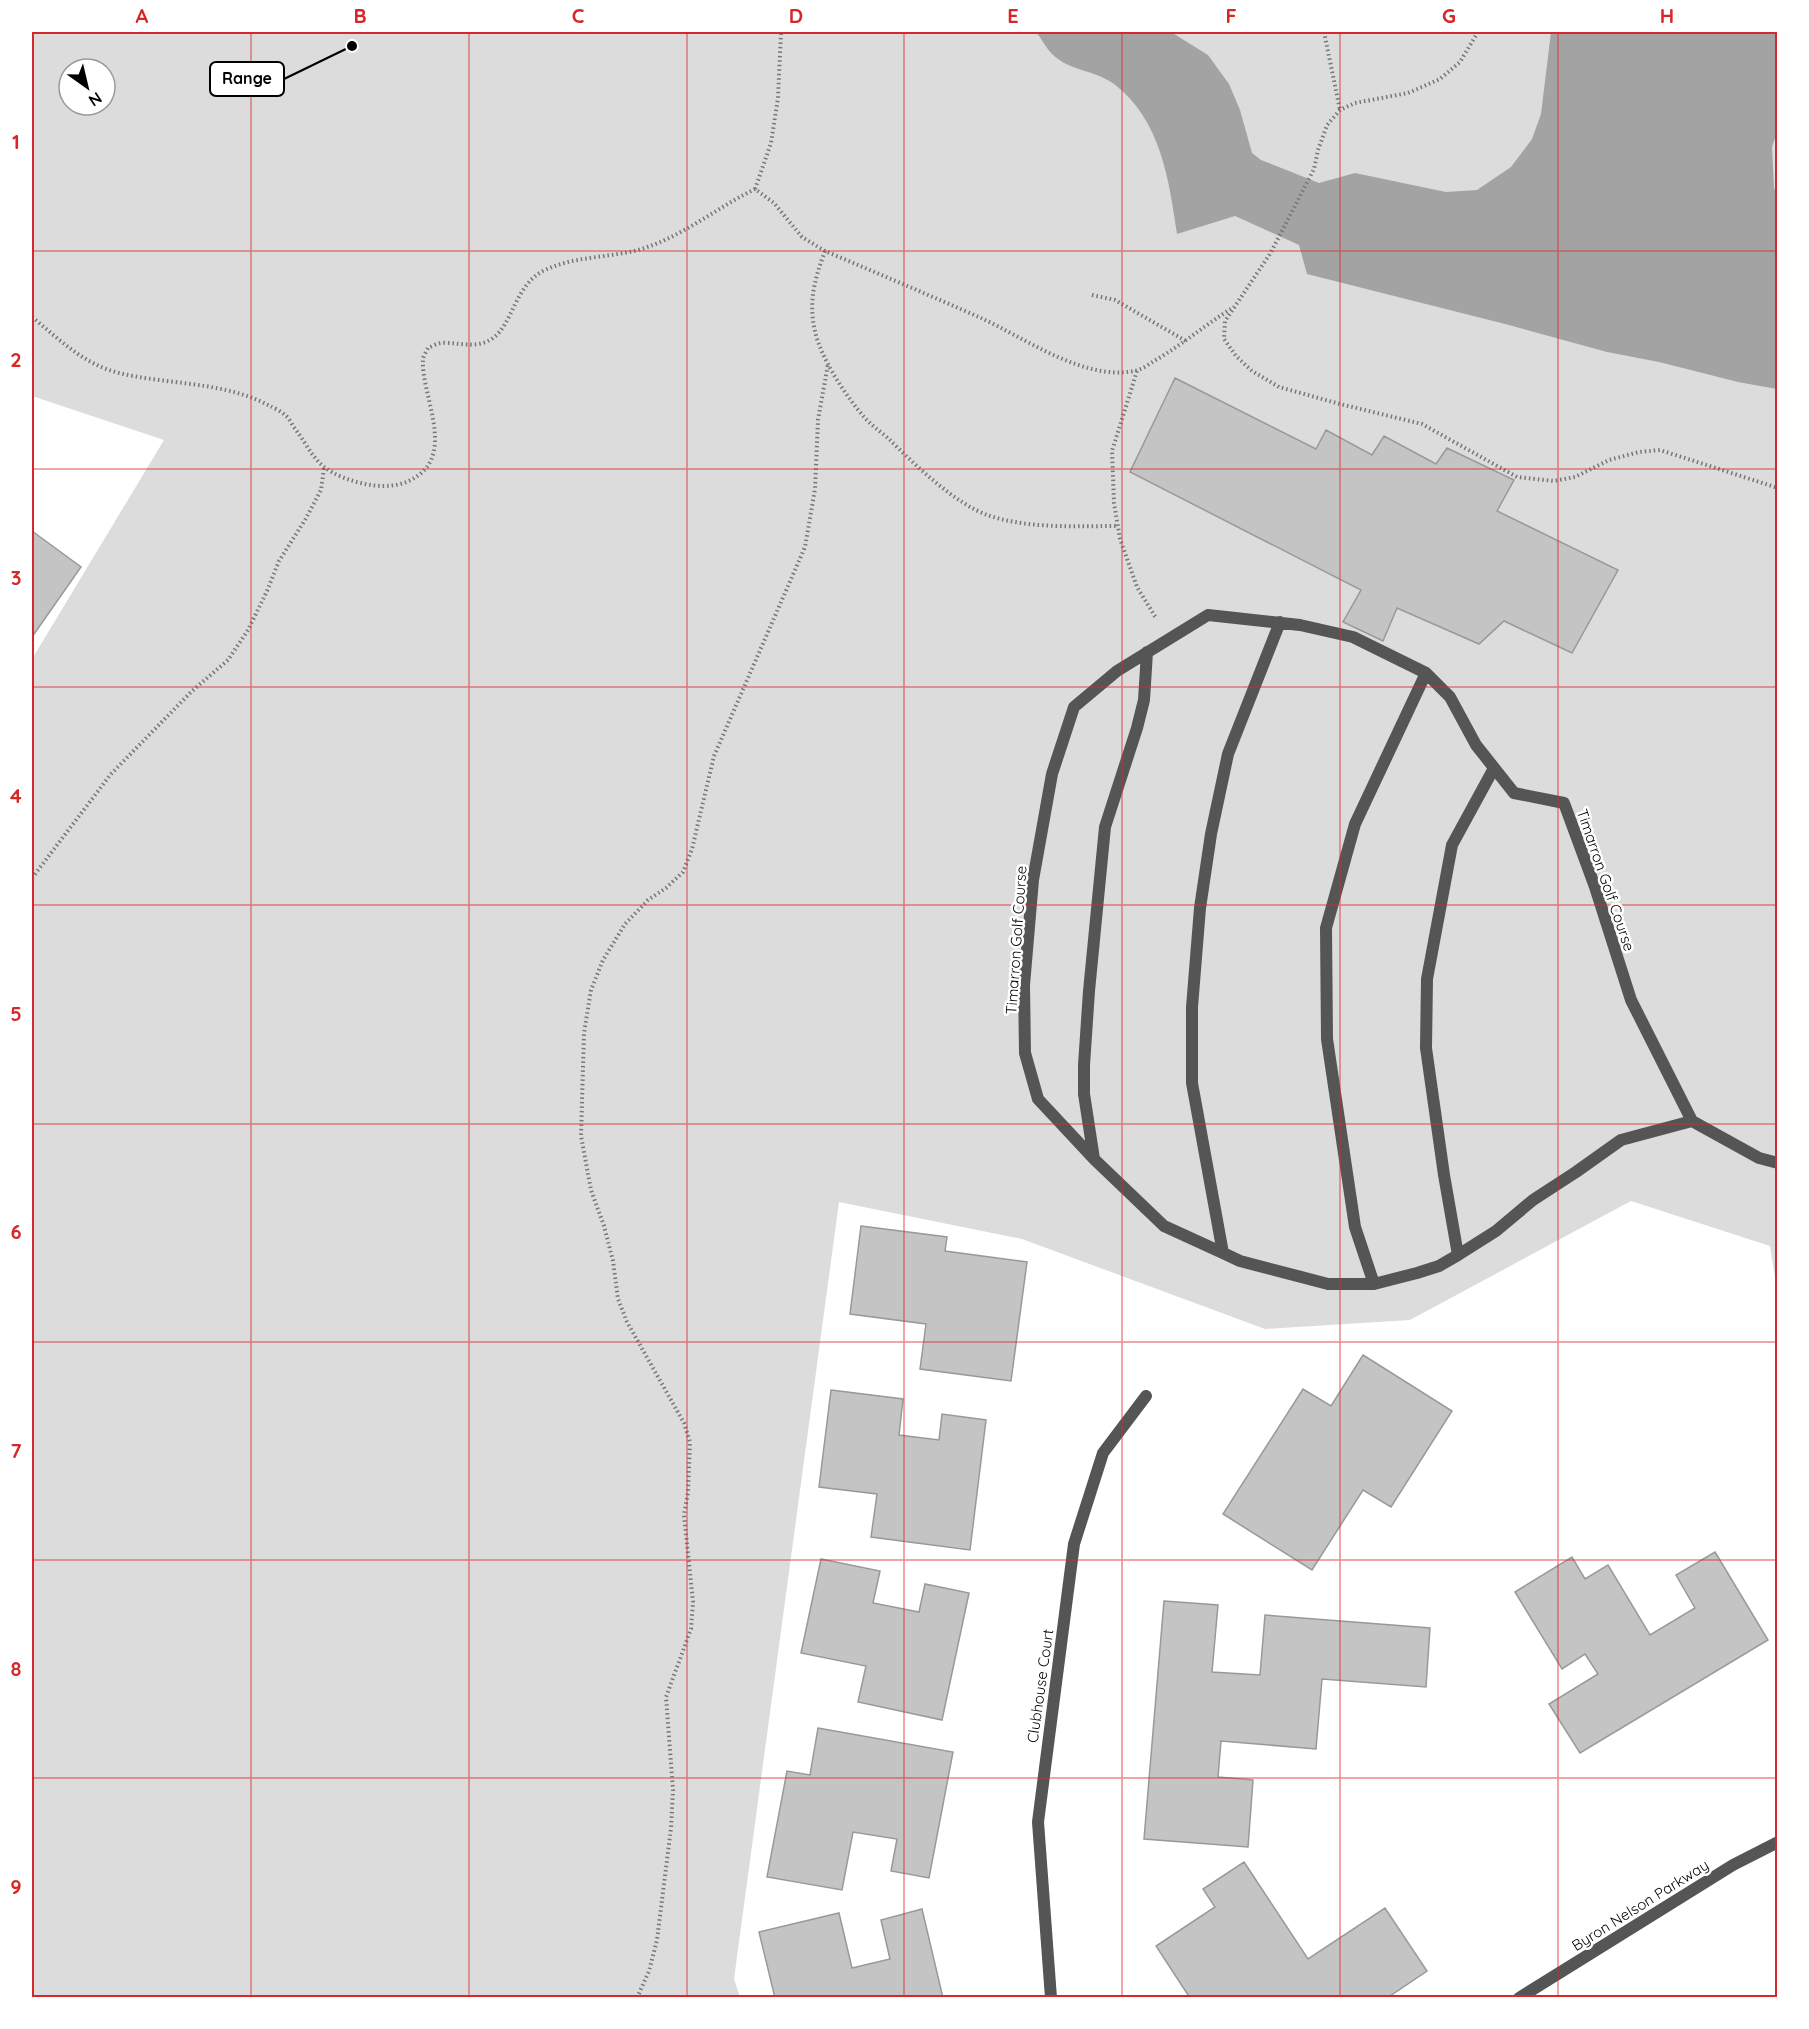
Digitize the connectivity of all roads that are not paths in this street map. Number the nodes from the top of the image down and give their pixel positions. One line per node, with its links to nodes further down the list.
1 (1280, 622): 2 (street, Timarron Golf Course); 3 (street, Timarron Golf Course); 8 (street)
2 (1147, 652): 6 (street); 6 (street, Timarron Golf Course)
3 (1426, 673): 4 (street, Timarron Golf Course); 10 (street)
4 (1494, 768): 5 (street, Timarron Golf Course); 9 (street)
5 (1692, 1121): 7 (street); 9 (street, Timarron Golf Course)
6 (1094, 1159): 8 (street, Timarron Golf Course)
7 (1778, 1163)
8 (1223, 1253): 10 (street, Timarron Golf Course)
9 (1458, 1256): 10 (street, Timarron Golf Course)
10 (1374, 1284)
11 (1146, 1396): 13 (street, Clubhouse Court)
12 (1778, 1842): 14 (street, Byron Nelson Parkway)
13 (1052, 1998)
14 (1519, 1998)

